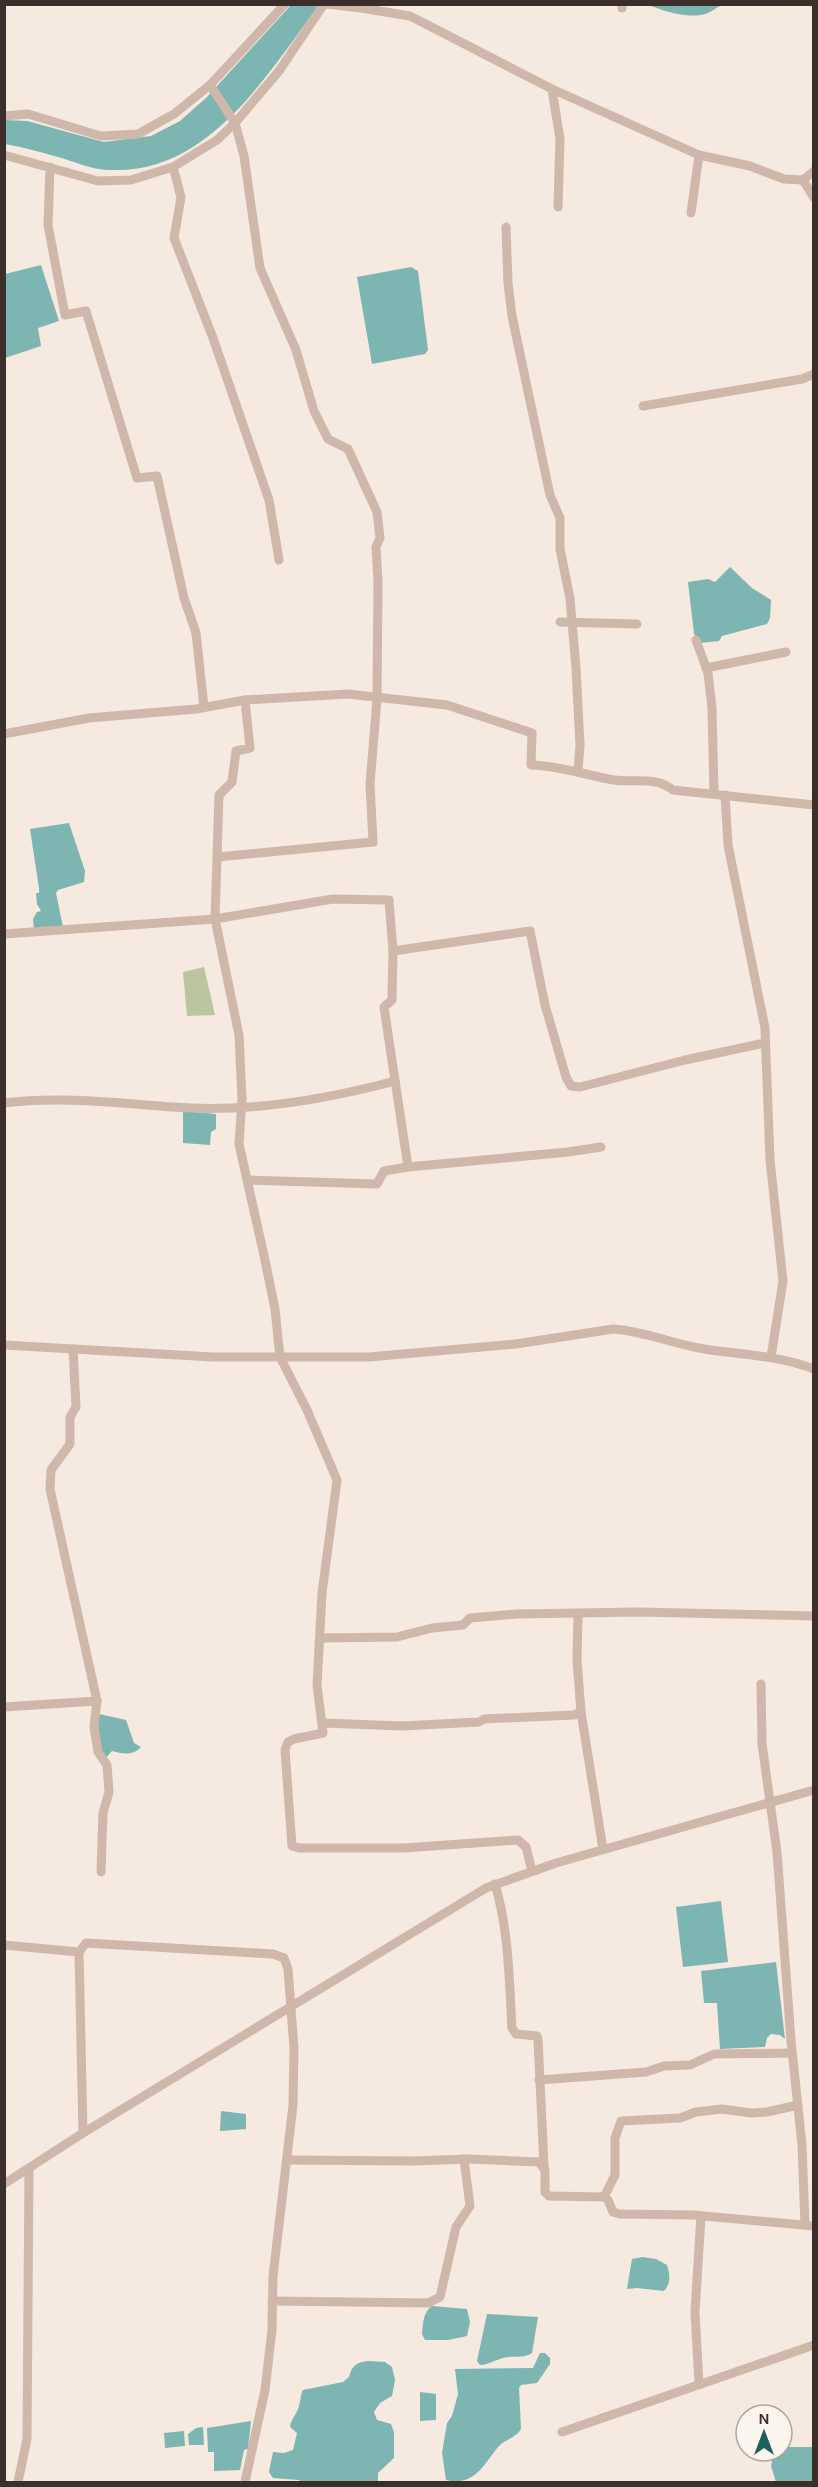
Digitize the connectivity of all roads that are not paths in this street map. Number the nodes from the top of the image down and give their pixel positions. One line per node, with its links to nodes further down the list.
1 (285, 4): 3 (street)
2 (326, 4): 4 (street); 6 (street)
3 (210, 85): 5 (street); 6 (street)
4 (552, 89): 8 (street); 14 (street)
5 (4, 116)
6 (235, 123): 10 (street); 26 (street)
7 (4, 155): 9 (street)
8 (699, 155): 12 (street); 15 (street)
9 (51, 167): 10 (street); 28 (street)
10 (173, 167): 19 (street)
11 (813, 171): 12 (street)
12 (803, 180): 13 (street)
13 (813, 198)
14 (558, 207)
15 (691, 213)
16 (506, 227): 21 (street)
17 (813, 374): 18 (street)
18 (644, 406)
19 (279, 560)
20 (560, 622): 21 (street)
21 (572, 622): 22 (street); 30 (street)
22 (637, 624)
23 (696, 640): 25 (street)
24 (786, 652): 25 (street)
25 (706, 668): 31 (street)
26 (377, 699): 27 (street); 30 (street); 34 (street)
27 (245, 700): 28 (street); 34 (street)
28 (204, 707): 29 (street)
29 (4, 734)
30 (578, 771): 31 (street)
31 (714, 793): 32 (street)
32 (725, 795): 33 (street); 38 (street)
33 (813, 806)
34 (218, 857): 35 (street)
35 (215, 919): 36 (street); 37 (street); 41 (street)
36 (4, 934)
37 (393, 951): 38 (street); 39 (street)
38 (765, 1043): 48 (street)
39 (395, 1081): 41 (street); 43 (street)
40 (4, 1102): 41 (street)
41 (241, 1107): 44 (street)
42 (601, 1147): 43 (street)
43 (408, 1167): 44 (street)
44 (247, 1180): 47 (street)
45 (4, 1345): 46 (street)
46 (73, 1349): 47 (street); 54 (street)
47 (280, 1357): 48 (street); 52 (street)
48 (771, 1357): 49 (street)
49 (813, 1369)
50 (578, 1615): 51 (street); 52 (street); 56 (street)
51 (813, 1616)
52 (321, 1638): 57 (street)
53 (761, 1684): 59 (street)
54 (97, 1701): 55 (street); 62 (street)
55 (4, 1707)
56 (581, 1712): 57 (street); 60 (street)
57 (323, 1724): 61 (street)
58 (813, 1790): 59 (street)
59 (770, 1802): 60 (street); 67 (street)
60 (603, 1850): 61 (street)
61 (532, 1871): 63 (street)
62 (101, 1872)
63 (495, 1884): 66 (street); 68 (street)
64 (4, 1945): 65 (street)
65 (79, 1952): 66 (street); 70 (street)
66 (292, 2007): 70 (street); 74 (street)
67 (792, 2053): 68 (street); 69 (street)
68 (539, 2080): 75 (street)
69 (798, 2105): 71 (street); 78 (street)
70 (83, 2133): 76 (street)
71 (802, 2157): 72 (street); 80 (street)
72 (813, 2157)
73 (464, 2159): 74 (street); 75 (street); 81 (street)
74 (287, 2160): 81 (street)
75 (544, 2166): 78 (street)
76 (29, 2169): 77 (street); 85 (street)
77 (4, 2184)
78 (604, 2197): 79 (street)
79 (701, 2216): 80 (street); 83 (street)
80 (809, 2224)
81 (272, 2301): 86 (street)
82 (813, 2345): 83 (street)
83 (699, 2384): 84 (street)
84 (562, 2432)
85 (18, 2482)
86 (245, 2482)

